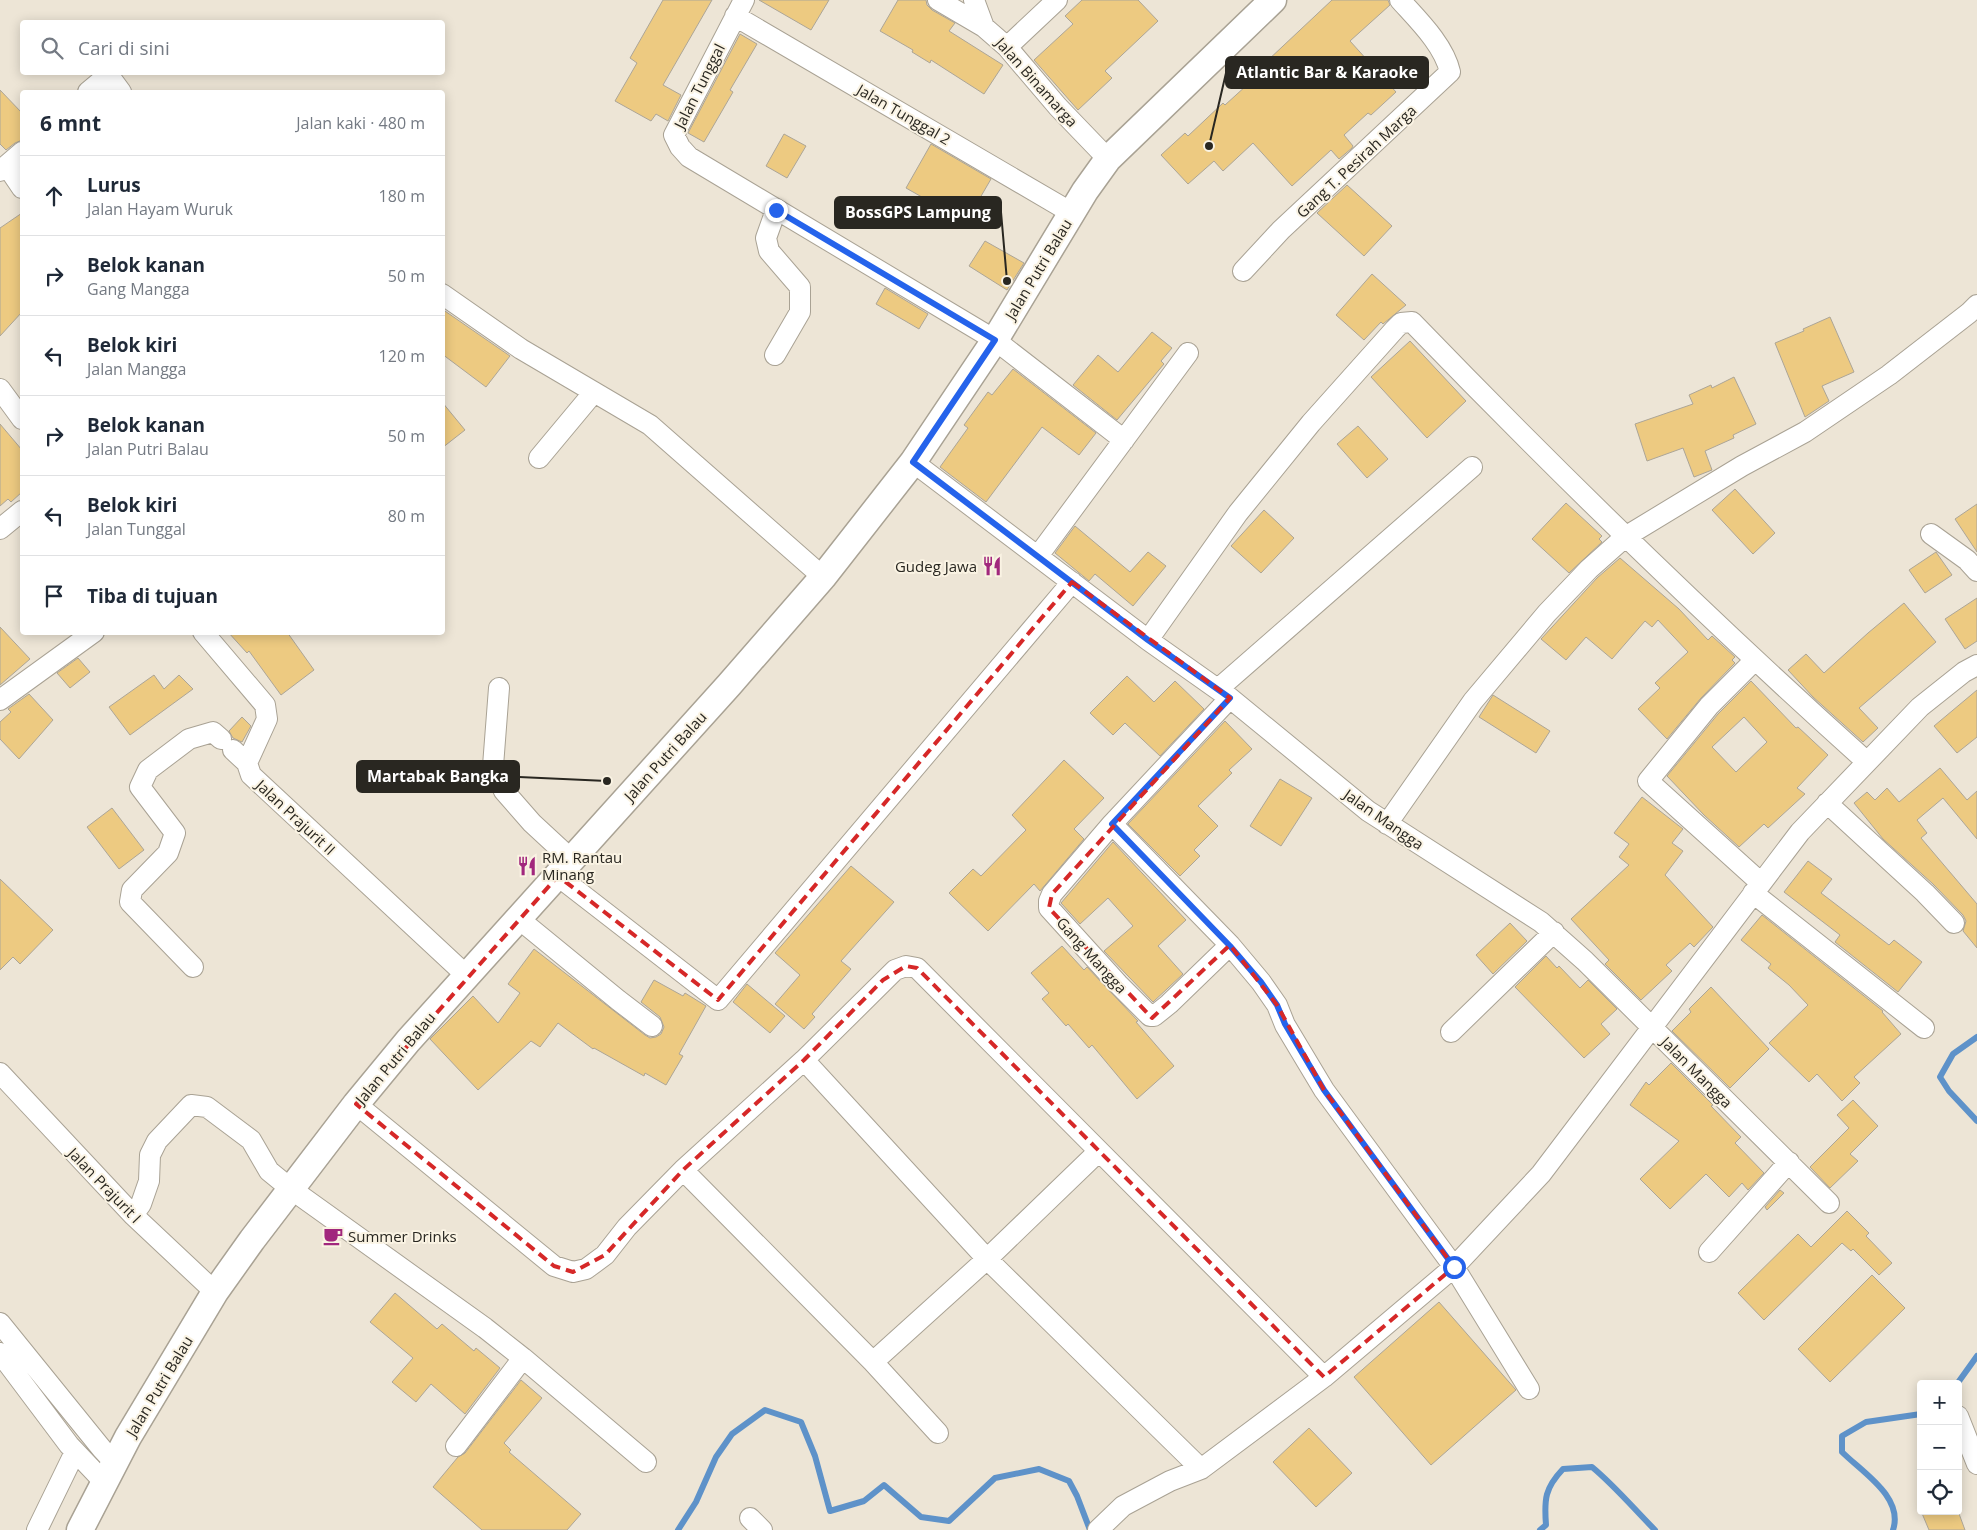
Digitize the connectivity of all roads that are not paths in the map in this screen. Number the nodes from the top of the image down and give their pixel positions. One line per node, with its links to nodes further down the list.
1 (938, 0): 7 (street)
2 (974, 0): 7 (street, Jalan Binamarga)
3 (1057, 0): 8 (street)
4 (1273, 0): 12 (main road, Jalan Putri Balau)
5 (1400, 0): 17 (street, Gang T. Pesirah Marga)
6 (739, 8): 15 (street, Jalan Tunggal); 16 (street, Jalan Tunggal 2)
7 (984, 26): 8 (street, Jalan Binamarga)
8 (1007, 47): 12 (street, Jalan Binamarga)
9 (90, 90): 10 (street)
10 (119, 90)
11 (20, 154): 13 (street)
12 (1108, 160): 16 (main road, Jalan Putri Balau)
13 (3, 168): 14 (street)
14 (20, 186)
15 (776, 210): 20 (street, Jalan Tunggal); 22 (street)
16 (1072, 213): 20 (main road, Jalan Putri Balau)
17 (1243, 271)
18 (445, 296): 24 (street)
19 (1977, 305): 33 (street)
20 (995, 340): 26 (street, Jalan Tunggal); 28 (main road, Jalan Putri Balau)
21 (1188, 353): 26 (street)
22 (774, 355)
23 (0, 389): 25 (street)
24 (594, 392): 27 (street); 36 (street)
25 (20, 416)
26 (1124, 440): 34 (street)
27 (540, 458)
28 (913, 462): 34 (street, Jalan Mangga); 36 (main road, Jalan Putri Balau)
29 (1472, 467): 44 (street, Gang Mangga)
30 (20, 512): 31 (street)
31 (0, 529)
32 (1931, 534): 35 (street)
33 (1625, 537): 40 (street); 41 (street); 50 (street)
34 (1038, 556): 37 (street, Jalan Mangga)
35 (1977, 571)
36 (823, 576): 51 (main road, Jalan Putri Balau)
37 (1072, 582): 40 (street, Jalan Mangga); 51 (street)
38 (90, 635): 45 (street)
39 (206, 635): 46 (street, Jalan Prajurit II)
40 (1148, 640): 44 (street, Jalan Mangga)
41 (1754, 661): 47 (street); 52 (street)
42 (1977, 665): 47 (street)
43 (499, 688): 51 (street)
44 (1224, 694): 49 (street, Gang Mangga); 50 (street, Jalan Mangga)
45 (0, 700)
46 (234, 751): 57 (street); 58 (street, Jalan Prajurit II)
47 (1867, 762): 48 (street)
48 (1828, 803): 52 (street); 54 (street)
49 (1112, 824): 56 (street); 56 (street, Gang Mangga)
50 (1387, 824): 55 (street, Jalan Mangga)
51 (565, 868): 53 (main road, Jalan Putri Balau)
52 (1757, 888): 60 (street); 61 (street)
53 (519, 919): 58 (main road, Jalan Putri Balau); 59 (street)
54 (1954, 923)
55 (1554, 932): 60 (street, Jalan Mangga); 62 (street)
56 (1230, 946): 74 (street)
57 (193, 967)
58 (467, 976): 65 (main road, Jalan Putri Balau)
59 (652, 1026)
60 (1652, 1028): 67 (street, Jalan Mangga); 74 (street)
61 (1924, 1028)
62 (1451, 1032)
63 (804, 1060): 66 (street); 68 (street); 73 (street)
64 (0, 1073): 71 (street, Jalan Prajurit I)
65 (356, 1104): 68 (street); 69 (main road, Jalan Putri Balau)
66 (1098, 1152): 73 (street); 80 (street)
67 (1789, 1162): 70 (street, Jalan Mangga); 72 (street)
68 (683, 1170): 79 (street)
69 (290, 1189): 71 (street); 75 (main road, Jalan Putri Balau); 78 (street)
70 (1829, 1203)
71 (133, 1215): 75 (street, Jalan Prajurit I)
72 (1709, 1252)
73 (988, 1259): 79 (street); 88 (street)
74 (1454, 1267): 80 (street); 81 (street)
75 (215, 1292): 89 (main road, Jalan Putri Balau)
76 (0, 1323): 89 (street)
77 (0, 1352): 85 (street)
78 (523, 1358): 84 (street); 86 (street)
79 (873, 1362): 83 (street)
80 (1324, 1377): 88 (street)
81 (1529, 1388)
82 (1962, 1425): 87 (street)
83 (938, 1433)
84 (456, 1446)
85 (75, 1452): 89 (street); 91 (street)
86 (646, 1462)
87 (1977, 1464)
88 (1201, 1468): 90 (street)
89 (110, 1472): 92 (main road, Jalan Putri Balau)
90 (1099, 1528)
91 (37, 1530)
92 (80, 1530)

